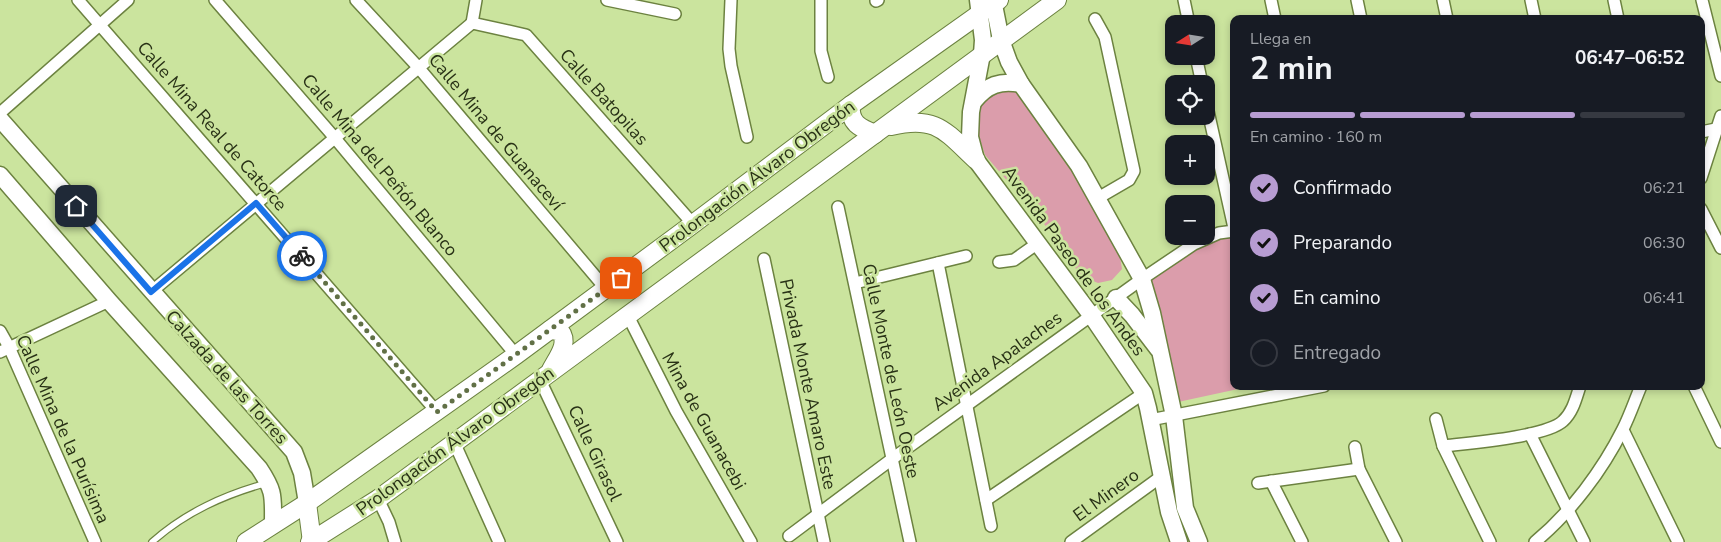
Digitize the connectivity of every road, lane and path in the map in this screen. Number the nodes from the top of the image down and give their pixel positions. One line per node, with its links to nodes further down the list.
1 (78, 0): 27 (street, Calle Mina Real de Catorce)
2 (128, 0): 27 (street)
3 (215, 0): 43 (street, Calle Mina del Peñón Blanco)
4 (356, 0): 30 (street, Calle Mina de Guanaceví)
5 (476, 0): 26 (street)
6 (607, 0): 18 (street)
7 (730, 0): 44 (street)
8 (822, 0): 32 (street)
9 (1057, 0): 28 (main road, Prolongación Álvaro Obregón)
10 (1184, 0): 19 (street)
11 (1271, 0): 20 (street)
12 (1357, 0): 21 (street)
13 (1443, 0): 22 (street)
14 (1531, 0): 23 (street)
15 (1614, 0): 24 (street)
16 (1702, 0): 31 (street)
17 (989, 4): 28 (street, Avenida Paseo de los Andes); 29 (street, Avenida Paseo de los Andes); 35 (main road, Prolongación Álvaro Obregón)
18 (675, 14)
19 (1187, 15)
20 (1274, 15)
21 (1360, 15)
22 (1446, 15)
23 (1534, 15)
24 (1617, 15)
25 (1096, 19): 48 (street)
26 (472, 23): 30 (street); 53 (street, Calle Batopilas)
27 (99, 24): 36 (street); 49 (street, Calle Mina Real de Catorce)
28 (1001, 40): 29 (main road, Prolongación Álvaro Obregón); 33 (street, Avenida Paseo de los Andes)
29 (982, 54): 34 (street, Avenida Paseo de los Andes); 41 (main road, Prolongación Álvaro Obregón)
30 (418, 67): 43 (street); 63 (street, Calle Mina de Guanaceví)
31 (1721, 76)
32 (828, 78)
33 (1021, 84): 34 (street); 48 (street, Avenida Paseo de los Andes)
34 (974, 101): 45 (street, Avenida Paseo de los Andes)
35 (850, 104): 41 (main road); 53 (main road, Prolongación Álvaro Obregón)
36 (0, 113)
37 (1721, 116): 40 (street)
38 (0, 119): 64 (street, Calzada de las Torres)
39 (1211, 125): 51 (street)
40 (1716, 129): 42 (street); 46 (street)
41 (880, 131): 45 (main road); 68 (main road, Prolongación Álvaro Obregón)
42 (1705, 131)
43 (334, 137): 49 (street); 73 (street, Calle Mina del Peñón Blanco)
44 (747, 138)
45 (976, 160): 55 (street, Avenida Paseo de los Andes)
46 (1705, 165)
47 (0, 175): 66 (street, Calzada de las Torres)
48 (1098, 198): 61 (street, Avenida Paseo de los Andes)
49 (256, 203): 64 (street); 81 (street, Calle Mina Real de Catorce)
50 (838, 207): 62 (street, Calle Monte de León Oeste)
51 (1230, 211)
52 (1705, 217): 56 (street)
53 (694, 224): 63 (main road, Prolongación Álvaro Obregón)
54 (1230, 230): 61 (street, Avenida Apalaches)
55 (1038, 243): 59 (street); 67 (street, Avenida Paseo de los Andes)
56 (1721, 248)
57 (966, 256): 60 (street)
58 (764, 259): 101 (street, Privada Monte Amaro Este)
59 (999, 262)
60 (938, 263): 62 (street); 80 (street)
61 (1142, 279): 65 (street, Avenida Apalaches); 72 (street, Avenida Paseo de los Andes)
62 (855, 283): 91 (street, Calle Monte de León Oeste)
63 (606, 289): 69 (main road, Prolongación Álvaro Obregón)
64 (151, 292): 99 (street, Calzada de las Torres)
65 (1116, 298): 67 (street, Avenida Apalaches); 72 (street)
66 (109, 301): 71 (street); 95 (street, Calzada de las Torres)
67 (1091, 315): 79 (street, Avenida Paseo de los Andes); 80 (street, Avenida Apalaches)
68 (628, 316): 74 (main road, Prolongación Álvaro Obregón); 113 (street, Mina de Guanacebi)
69 (550, 330): 73 (main road, Prolongación Álvaro Obregón); 74 (main road)
70 (0, 331): 71 (street, Calle Mina de la Purísima)
71 (4, 350): 106 (street, Calle Mina de la Purísima)
72 (1161, 353): 82 (street, Avenida Paseo de los Andes)
73 (516, 355): 81 (main road, Prolongación Álvaro Obregón)
74 (545, 376): 87 (main road, Prolongación Álvaro Obregón); 112 (street, Calle Girasol)
75 (1301, 390): 82 (street)
76 (1578, 390): 86 (street)
77 (1639, 390): 85 (street)
78 (1696, 390): 88 (street)
79 (1144, 393): 83 (street, Avenida Paseo de los Andes); 98 (street)
80 (967, 404): 91 (street, Avenida Apalaches); 98 (street)
81 (437, 412): 99 (main road, Prolongación Álvaro Obregón)
82 (1174, 416): 83 (street); 117 (street, Avenida Paseo de los Andes)
83 (1150, 420): 93 (street, Avenida Paseo de los Andes)
84 (1436, 420): 89 (street)
85 (1622, 430): 100 (street); 123 (street)
86 (1530, 434): 89 (street); 100 (street)
87 (454, 442): 97 (main road, Prolongación Álvaro Obregón); 111 (street)
88 (1721, 442)
89 (1443, 446): 120 (street)
90 (1354, 447): 92 (street)
91 (892, 459): 101 (street, Avenida Apalaches); 115 (street, Calle Monte de León Oeste)
92 (1359, 469): 94 (street); 119 (street)
93 (1162, 476): 105 (street, El Minero); 116 (street, Avenida Paseo de los Andes)
94 (1271, 481): 96 (street); 118 (street)
95 (269, 482): 103 (street, Calzada de las Torres); 107 (lane)
96 (1258, 483)
97 (378, 499): 109 (main road, Prolongación Álvaro Obregón); 110 (street)
98 (986, 500): 102 (street)
99 (306, 503): 103 (main road, Prolongación Álvaro Obregón); 109 (main road, Calzada de las Torres)
100 (1569, 510): 121 (street); 122 (street)
101 (818, 516): 104 (street, Avenida Apalaches); 114 (street, Privada Monte Amaro Este)
102 (991, 526)
103 (273, 533): 108 (main road, Prolongación Álvaro Obregón)
104 (789, 536)
105 (1077, 540)
106 (94, 541)
107 (152, 542)
108 (246, 542)
109 (311, 542)
110 (395, 542)
111 (500, 542)
112 (617, 542)
113 (751, 542)
114 (824, 542)
115 (910, 542)
116 (1179, 542)
117 (1199, 542)
118 (1302, 542)
119 (1396, 542)
120 (1490, 542)
121 (1535, 542)
122 (1584, 542)
123 (1678, 542)

